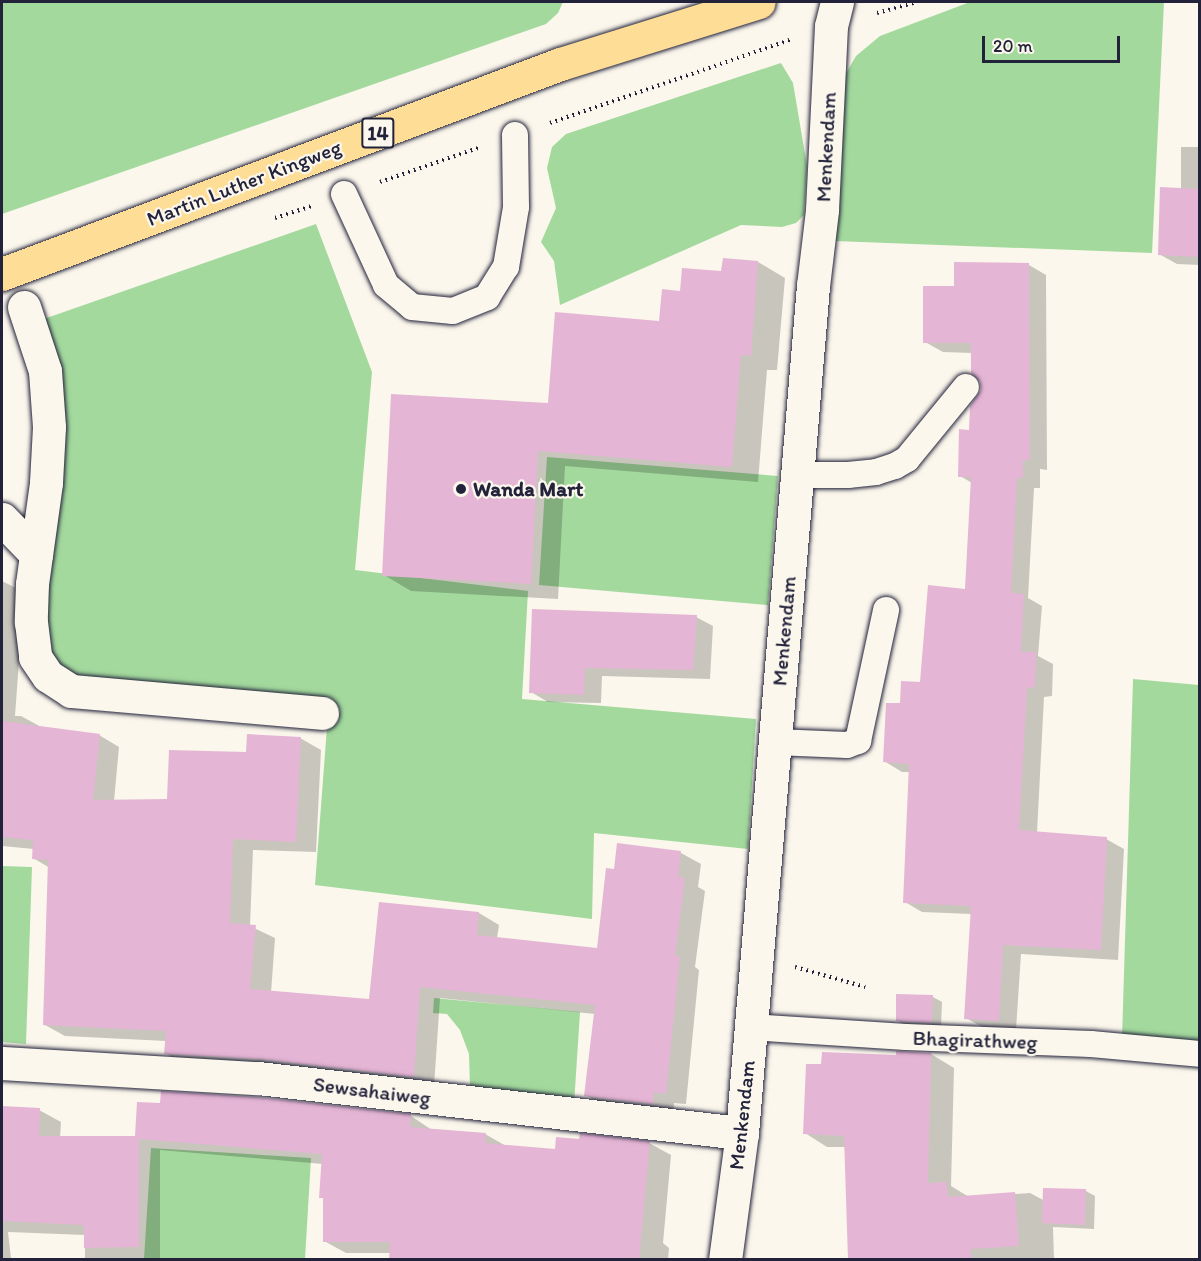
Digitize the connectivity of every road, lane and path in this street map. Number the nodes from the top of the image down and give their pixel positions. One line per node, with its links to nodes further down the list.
1 (759, 2): 7 (main road, Martin Luther Kingweg / 14)
2 (917, 2): 3 (path)
3 (834, 14): 4 (path); 10 (street, Menkendam)
4 (515, 135): 5 (path); 5 (lane)
5 (344, 194): 6 (path)
6 (267, 221)
7 (2, 274)
8 (24, 307): 12 (street)
9 (966, 387): 10 (lane)
10 (797, 475): 15 (street, Menkendam)
11 (2, 519): 12 (street)
12 (36, 554): 14 (street)
13 (886, 610): 15 (lane)
14 (322, 713)
15 (775, 742): 16 (street, Menkendam)
16 (757, 956): 17 (path); 18 (street, Menkendam)
17 (865, 987)
18 (750, 1027): 19 (lane, Bhagirathweg); 21 (street, Menkendam)
19 (1200, 1054)
20 (2, 1063): 21 (street, Sewsahaiweg)
21 (742, 1133): 22 (street, Menkendam)
22 (725, 1260)

